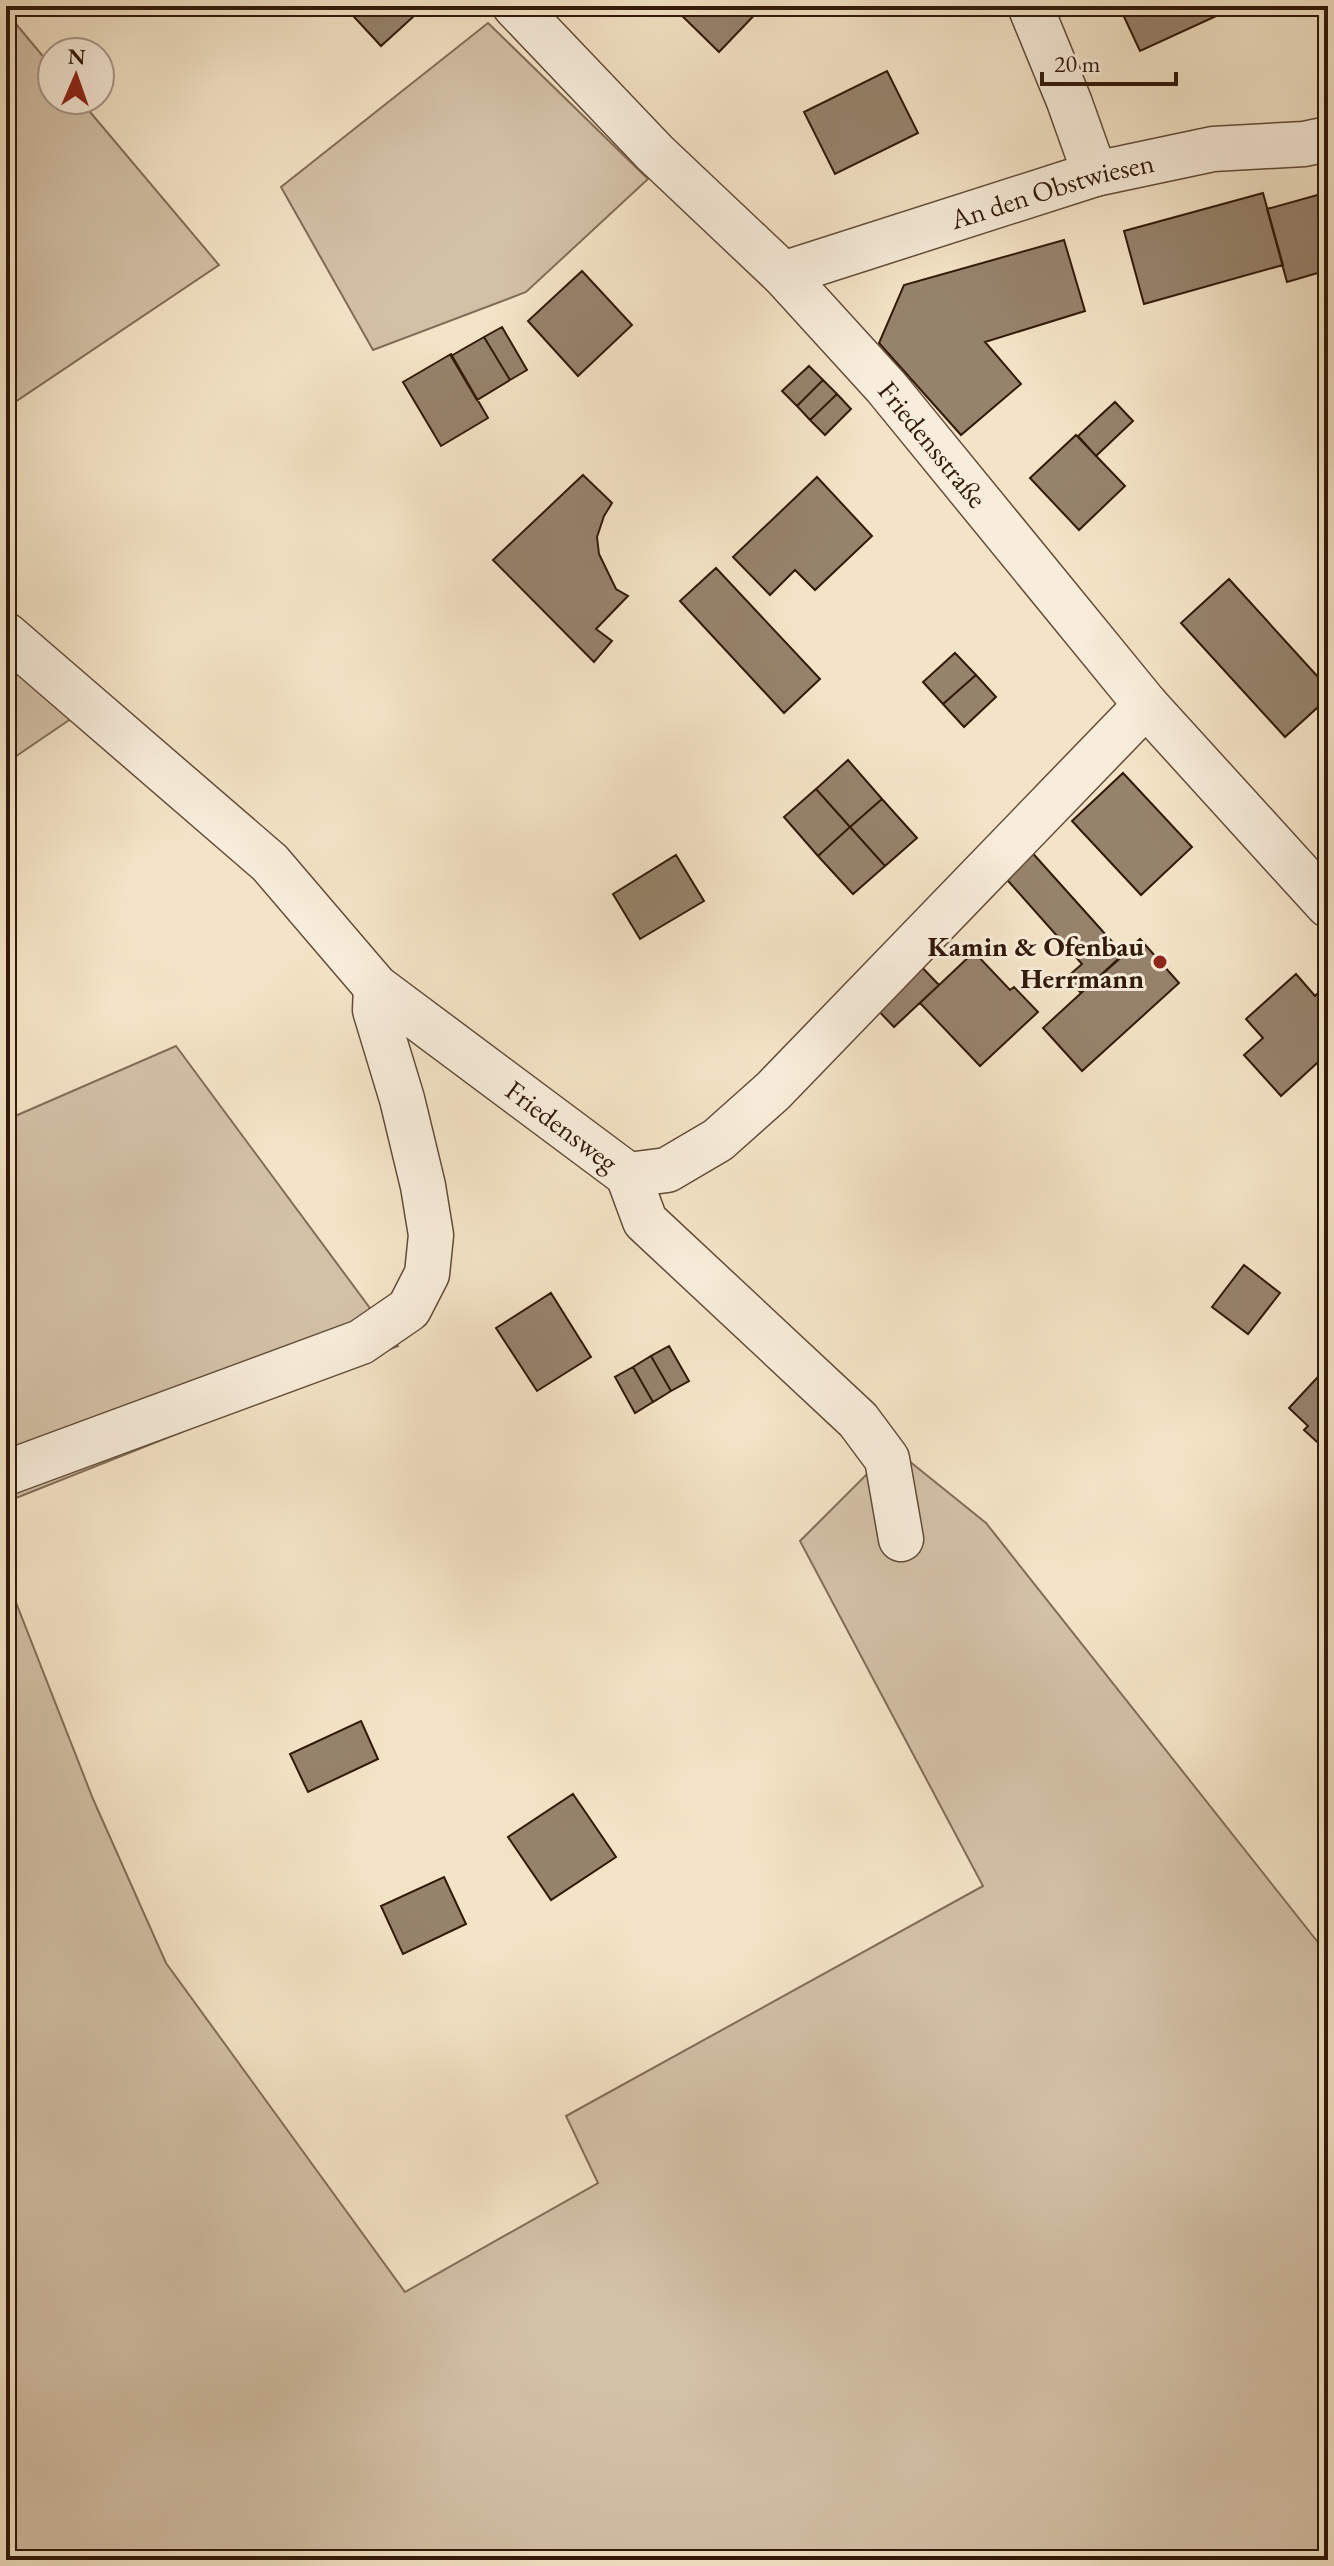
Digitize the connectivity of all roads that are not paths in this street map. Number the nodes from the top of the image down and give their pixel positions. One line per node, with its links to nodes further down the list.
1 (515, 6): 5 (street, Friedensstraße)
2 (1030, 6): 4 (street)
3 (1328, 139): 4 (street, An den Obstwiesen)
4 (1095, 174): 5 (street, An den Obstwiesen)
5 (783, 274): 7 (street, Friedensstraße)
6 (6, 635): 9 (street, Friedensweg)
7 (1146, 705): 8 (street, Friedensstraße); 10 (street, Friedensweg)
8 (1328, 905)
9 (376, 987): 10 (street, Friedensweg); 11 (street)
10 (628, 1175): 12 (street)
11 (6, 1473)
12 (901, 1539)

